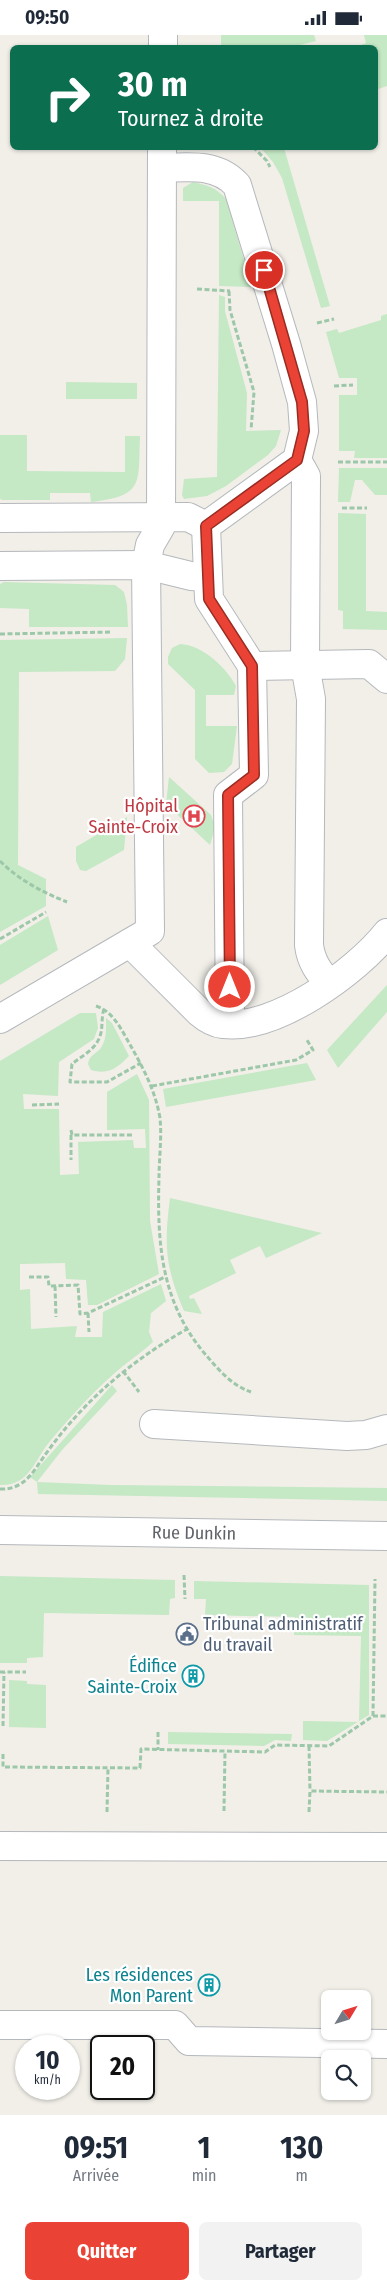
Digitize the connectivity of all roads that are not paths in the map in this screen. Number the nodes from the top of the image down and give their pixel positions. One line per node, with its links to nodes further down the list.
1 (162, 158): 2 (street); 3 (street)
2 (297, 460): 5 (street); 9 (street)
3 (161, 517): 4 (street); 5 (street); 7 (street)
4 (0, 518)
5 (206, 526): 8 (street)
6 (0, 565): 7 (street)
7 (146, 565): 8 (street); 13 (street)
8 (208, 577): 10 (street)
9 (305, 665): 10 (street); 11 (street); 14 (street)
10 (252, 666): 16 (street)
11 (387, 679)
12 (387, 933): 14 (street)
13 (130, 943): 15 (street); 16 (street)
14 (329, 984): 16 (street)
15 (0, 1019)
16 (230, 1024)
17 (154, 1424): 18 (street)
18 (387, 1429)
19 (0, 1530): 20 (street, Rue Dunkin)
20 (387, 1536)
21 (0, 1846): 22 (street)
22 (387, 1847)
23 (0, 2025): 24 (street)
24 (387, 2044)

